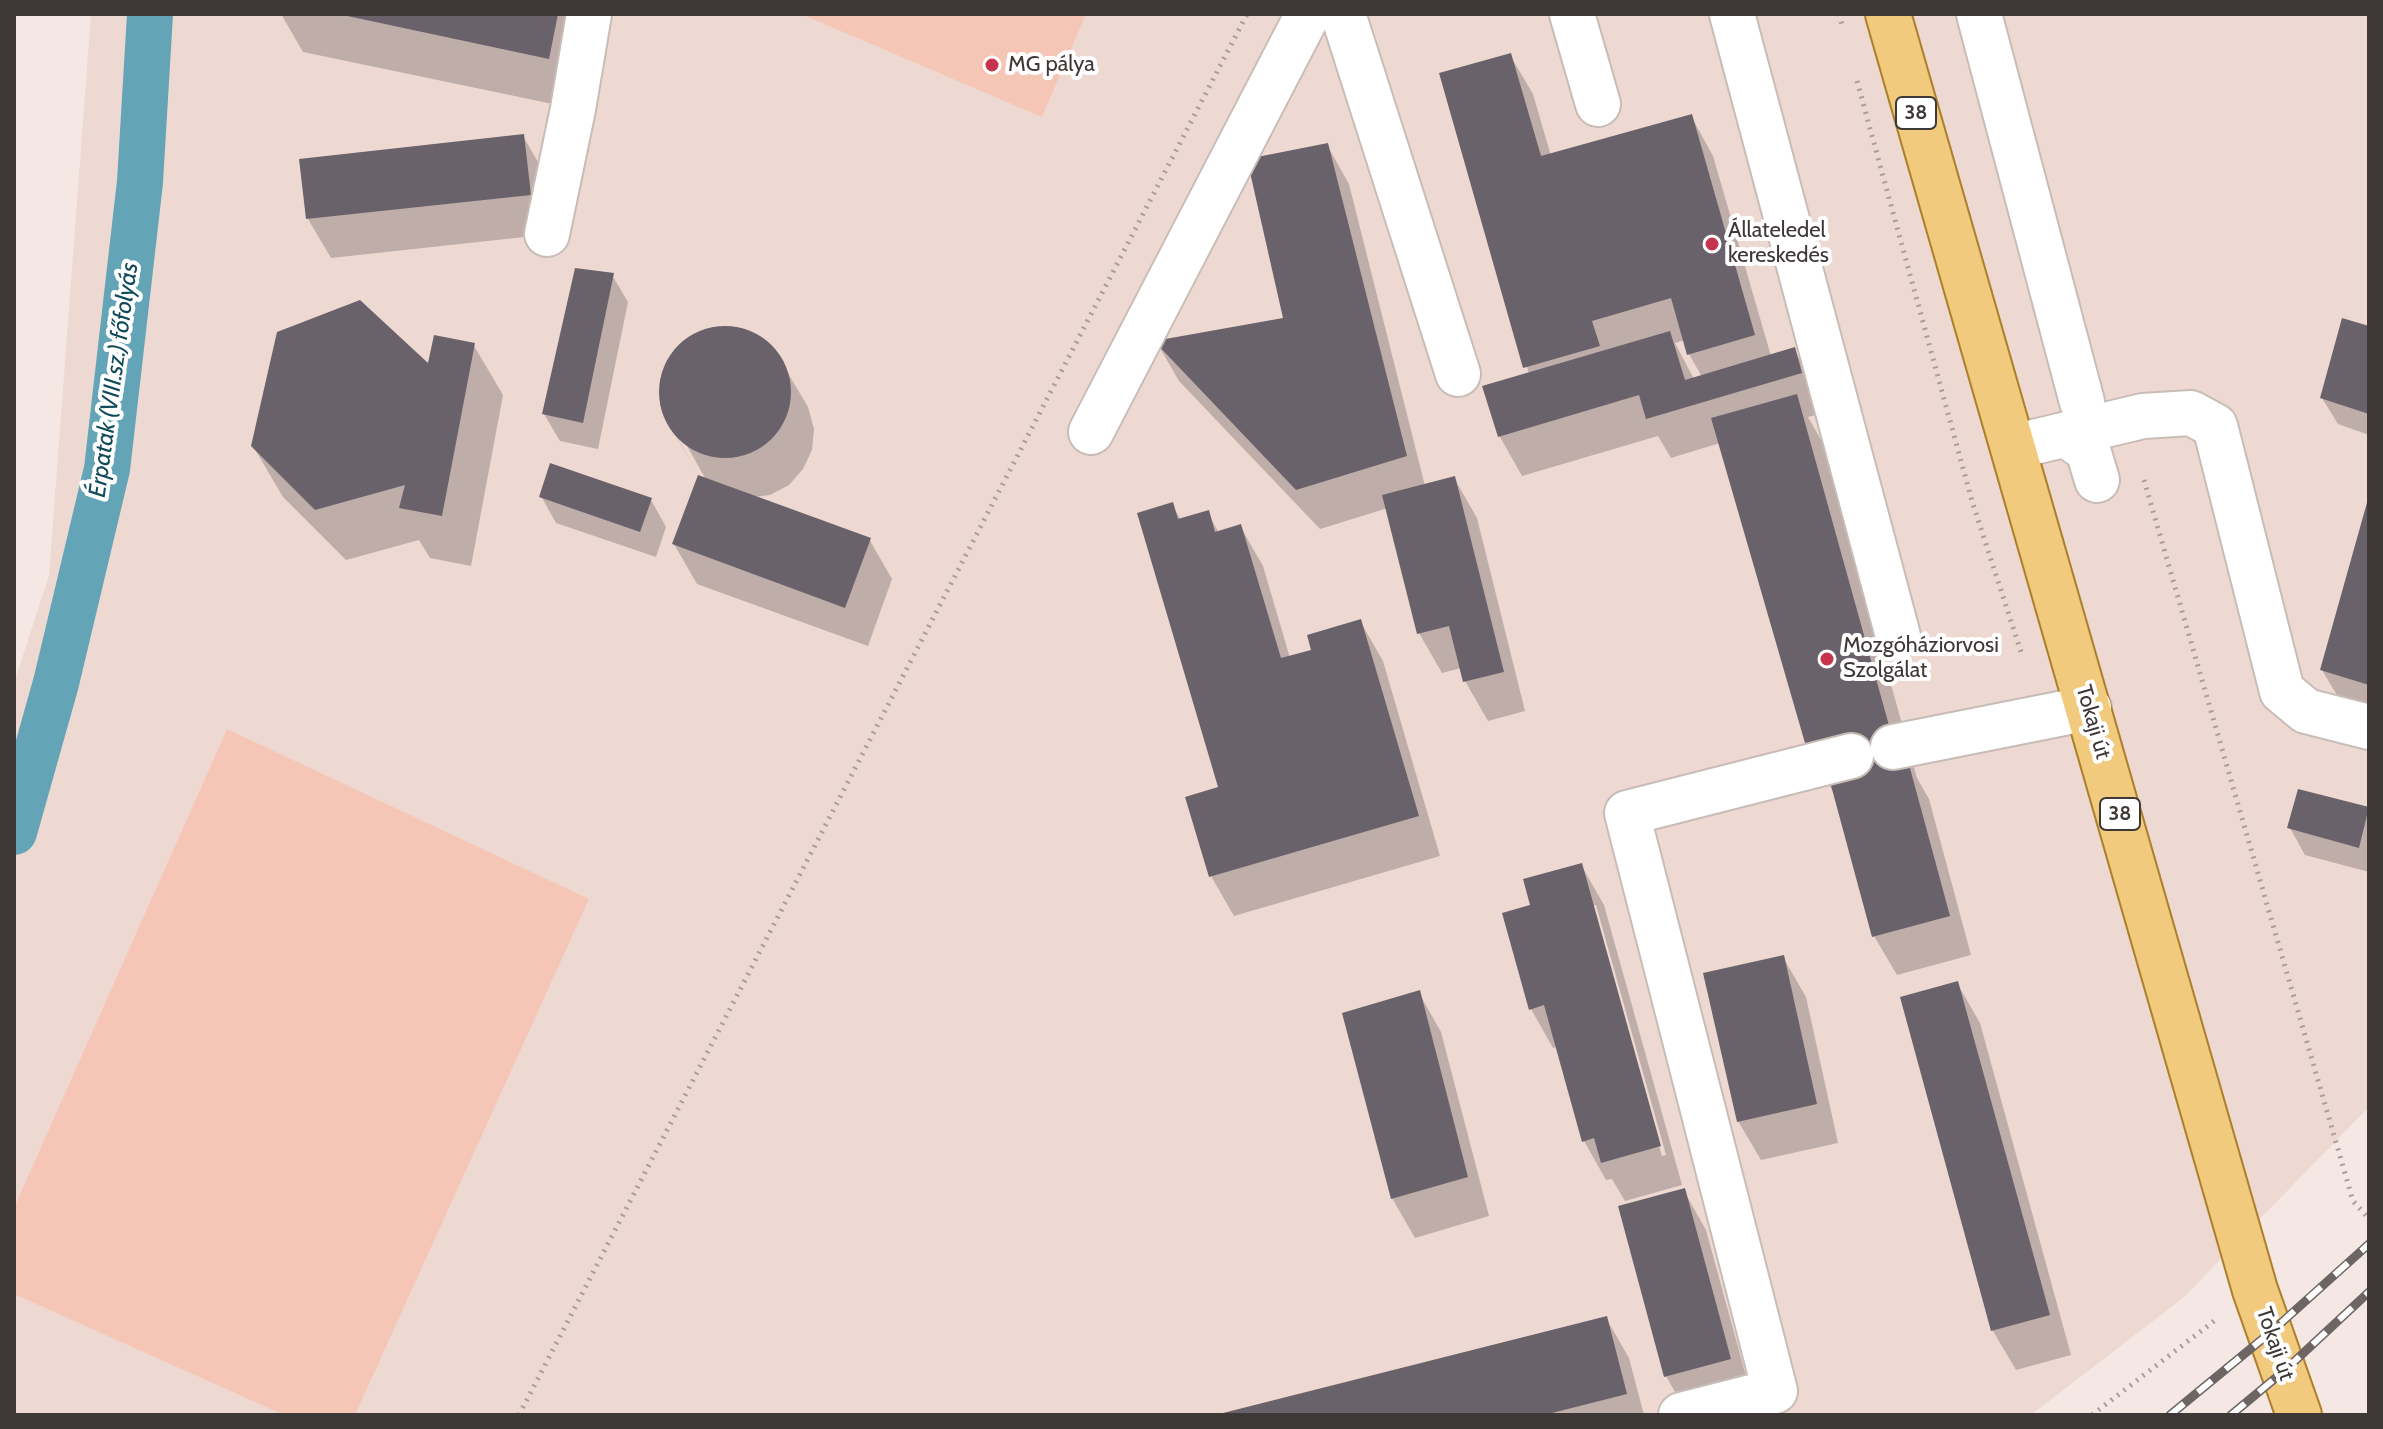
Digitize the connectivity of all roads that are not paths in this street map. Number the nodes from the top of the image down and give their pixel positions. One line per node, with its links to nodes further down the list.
1 (589, 14): 9 (lane)
2 (1308, 14): 12 (lane)
3 (1343, 14): 10 (lane)
4 (1572, 14): 8 (lane)
5 (1732, 14): 15 (lane)
6 (1888, 14): 13 (main road, Tokaji út / 38)
7 (1979, 14): 11 (lane)
8 (1598, 104)
9 (547, 234)
10 (1458, 374)
11 (2074, 418): 13 (lane); 14 (lane); 17 (lane)
12 (1091, 432)
13 (2013, 447): 16 (main road, Tokaji út / 38)
14 (2097, 480)
15 (1898, 636)
16 (2089, 708): 18 (lane); 22 (main road, Tokaji út / 38)
17 (2369, 727)
18 (1893, 747)
19 (1851, 756): 20 (lane)
20 (1778, 1403): 21 (lane)
21 (1681, 1415)
22 (2299, 1415)

